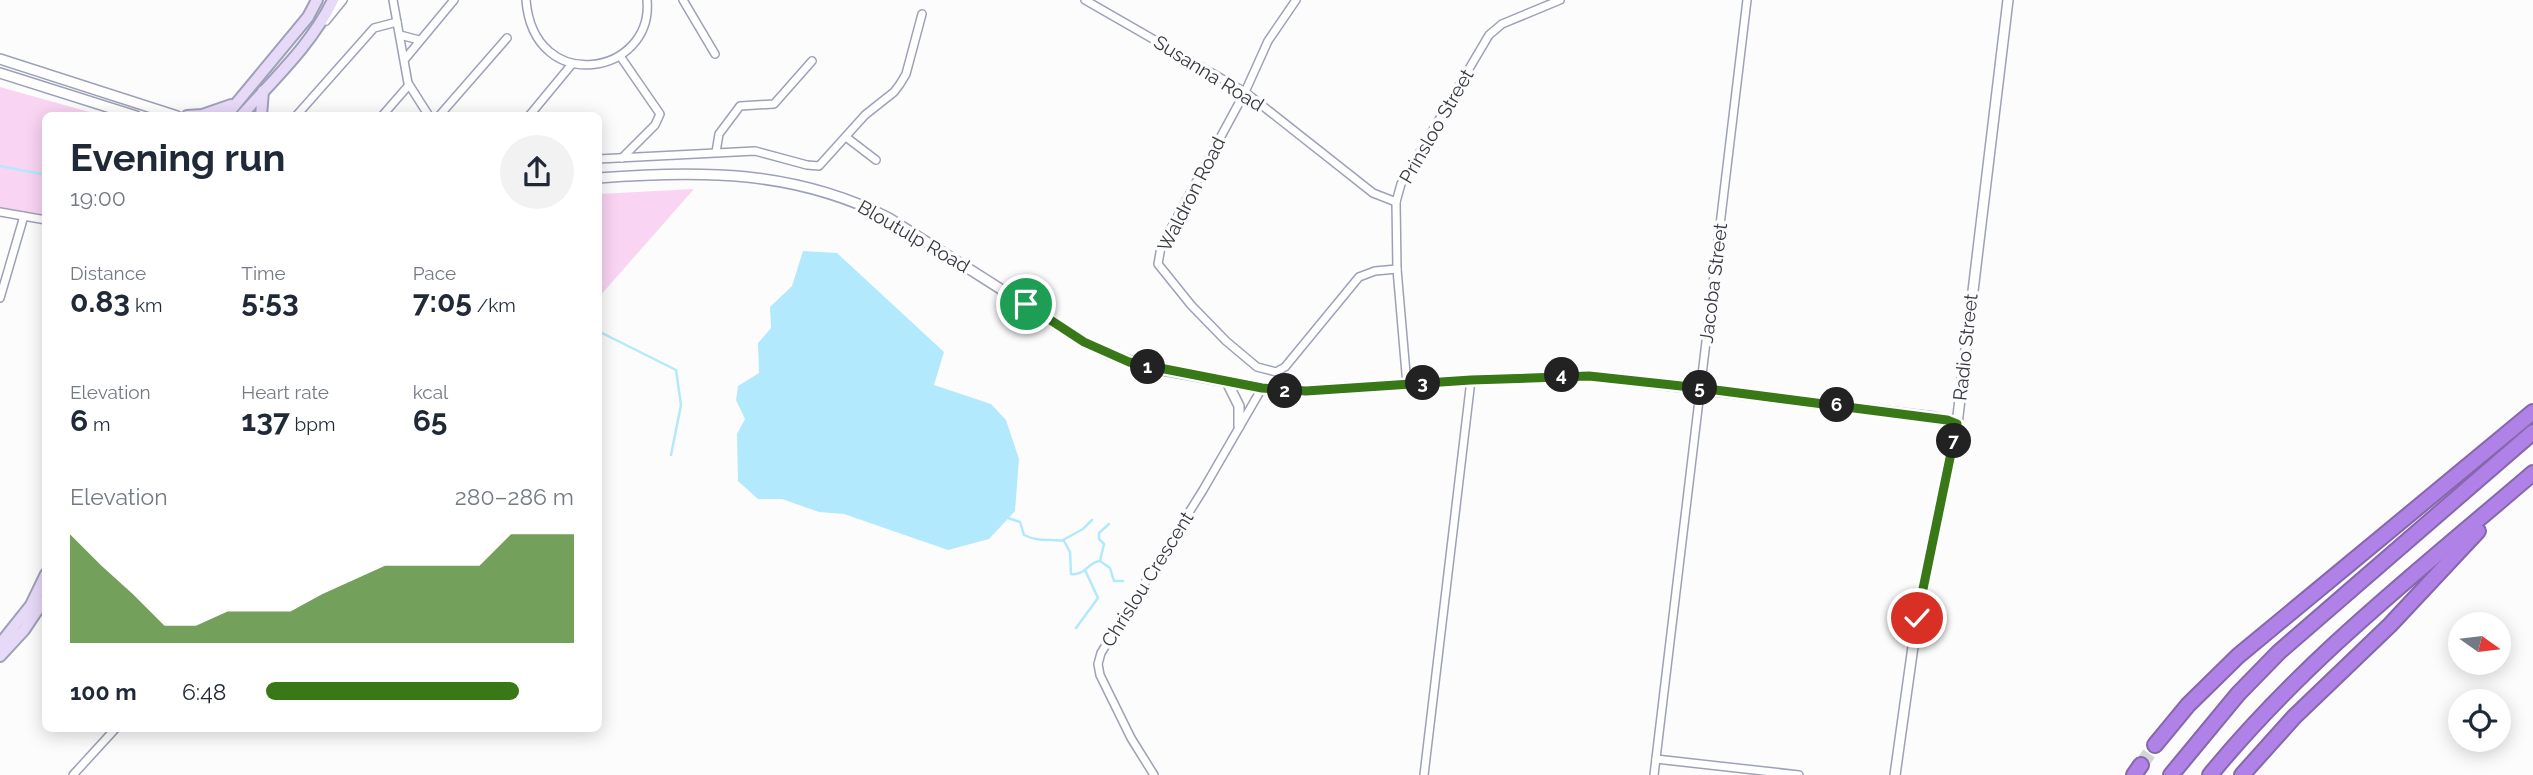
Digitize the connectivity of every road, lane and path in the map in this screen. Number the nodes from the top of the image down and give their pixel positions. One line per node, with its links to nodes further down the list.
1 (317, 0): 30 (main road)
2 (333, 0): 25 (main road)
3 (343, 0): 25 (street)
4 (393, 0): 15 (street)
5 (454, 0): 18 (street)
6 (526, 0): 24 (street)
7 (647, 0): 20 (street)
8 (683, 0): 19 (street)
9 (1084, 0): 29 (street, Susanna Road)
10 (1296, 0): 29 (street, Waldron Road)
11 (1560, 0): 48 (street, Prinsloo Street)
12 (1747, 0): 58 (street, Jacoba Street)
13 (2008, 0): 60 (street, Radio Street)
14 (922, 14): 42 (street)
15 (397, 22): 16 (street); 37 (street)
16 (400, 35): 18 (street); 22 (street)
17 (507, 38): 40 (street)
18 (419, 40): 22 (street)
19 (715, 54)
20 (620, 56): 24 (street); 44 (street)
21 (0, 59): 32 (street)
22 (405, 59): 27 (street)
23 (812, 61): 43 (street)
24 (572, 64): 41 (street)
25 (287, 65): 28 (main road)
26 (0, 73): 31 (street)
27 (409, 85): 38 (street); 39 (street)
28 (263, 91): 35 (main road); 36 (main road)
29 (1245, 92): 48 (street, Susanna Road); 52 (street, Waldron Road)
30 (244, 96): 33 (main road); 34 (main road)
31 (123, 112)
32 (165, 112)
33 (213, 112)
34 (230, 112)
35 (245, 112)
36 (261, 112)
37 (300, 112)
38 (386, 112)
39 (426, 112)
40 (442, 112)
41 (532, 112)
42 (846, 137): 43 (street); 46 (street)
43 (716, 152): 44 (street)
44 (622, 158): 45 (street)
45 (602, 159)
46 (876, 160)
47 (602, 178): 55 (street, Bloutulp Road)
48 (1396, 202): 52 (street, Prinsloo Street)
49 (0, 212): 50 (street)
50 (24, 216): 51 (street); 53 (street)
51 (42, 219)
52 (1397, 269): 56 (street, Prinsloo Street)
53 (0, 299)
54 (1471, 380): 56 (street, Bloutulp Road); 58 (street, Bloutulp Road); 74 (street)
55 (1227, 382): 57 (street, Bloutulp Road); 61 (street)
56 (1407, 385): 57 (street, Bloutulp Road)
57 (1262, 388): 61 (street, Chrislou Crescent)
58 (1700, 388): 60 (street, Bloutulp Road); 71 (street, Jacoba Street)
59 (2533, 412): 70 (highway)
60 (1957, 424): 77 (street, Radio Street)
61 (1239, 426): 73 (street, Chrislou Crescent)
62 (2533, 432): 78 (highway)
63 (2533, 473): 64 (highway)
64 (2500, 502): 79 (highway); 80 (highway)
65 (42, 582): 67 (main road)
66 (42, 603): 68 (main road)
67 (0, 644)
68 (0, 656)
69 (112, 732): 72 (street)
70 (2155, 745)
71 (1656, 759): 75 (street, Jacoba Street); 76 (street)
72 (73, 775)
73 (1154, 775)
74 (1423, 775)
75 (1654, 775)
76 (1798, 775)
77 (1895, 775)
78 (2171, 775)
79 (2210, 775)
80 (2242, 775)

